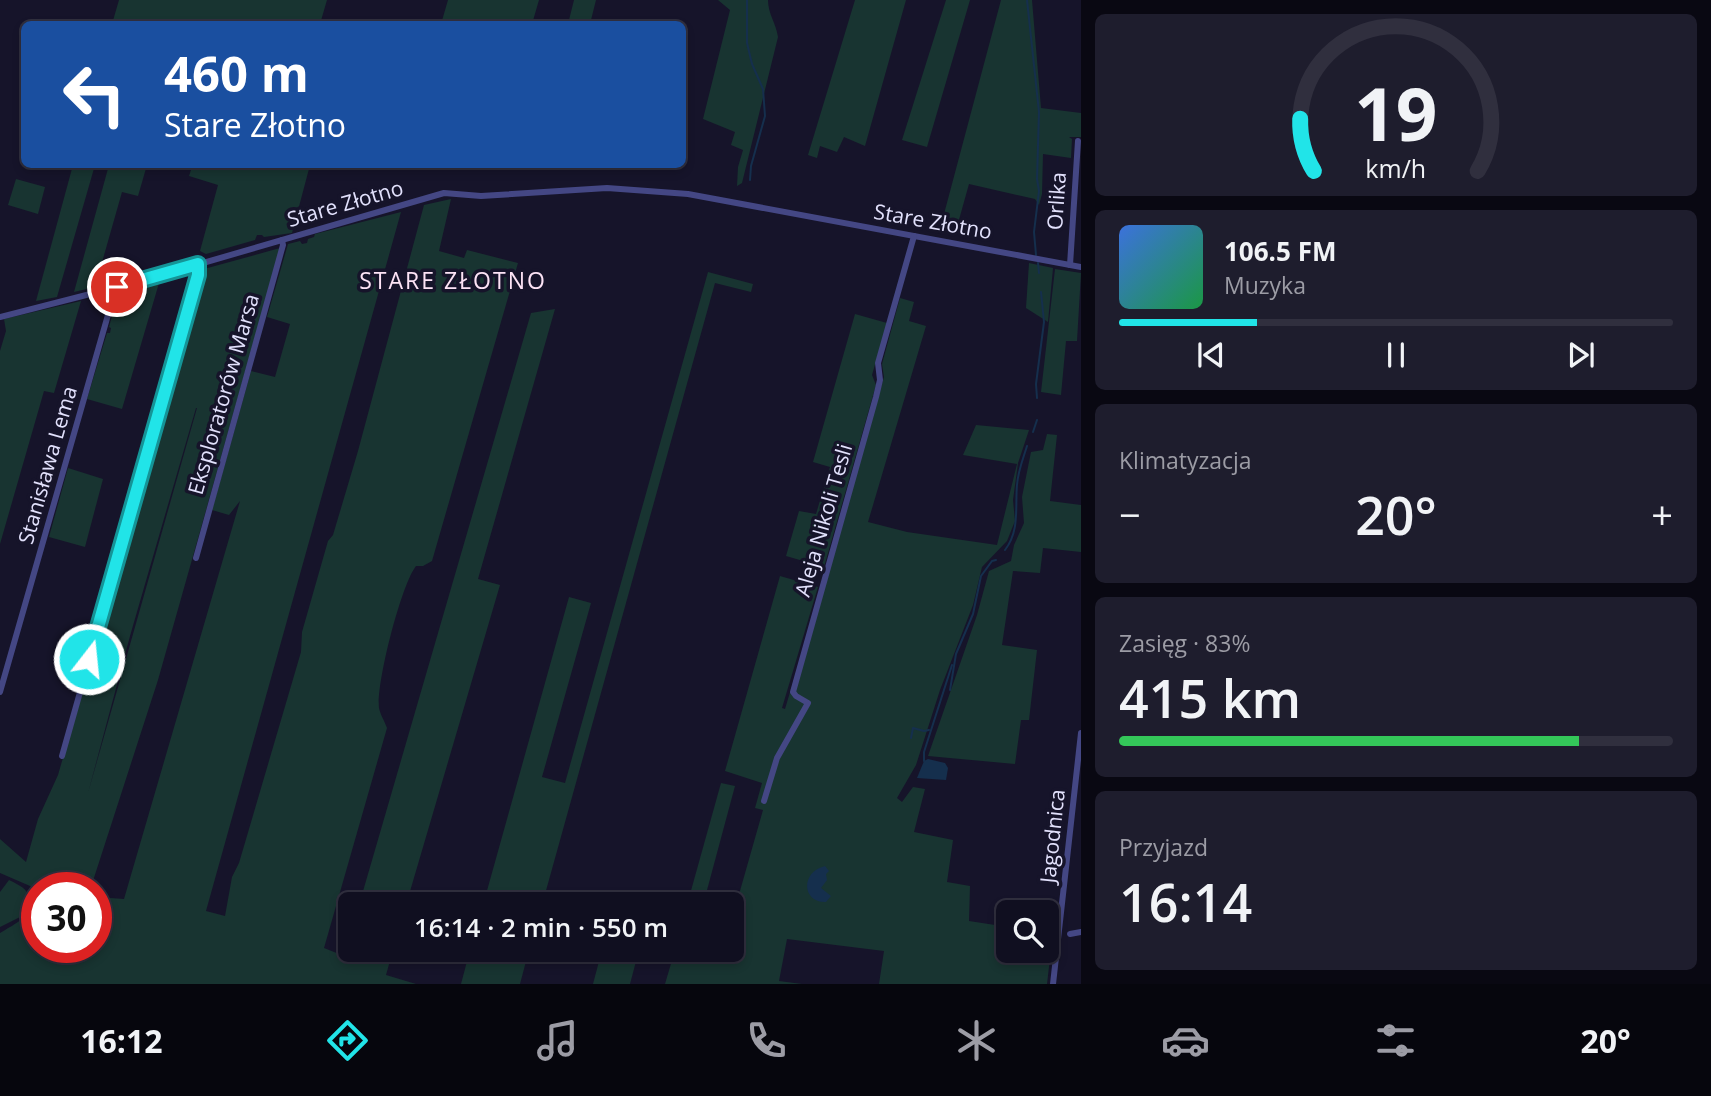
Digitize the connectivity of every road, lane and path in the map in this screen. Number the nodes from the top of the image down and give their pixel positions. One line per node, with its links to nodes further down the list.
1 (1078, 141): 5 (street, Orlika)
2 (914, 236): 3 (street, Stare Złotno); 5 (street, Stare Złotno); 13 (street, Aleja Nikoli Tesli)
3 (282, 240): 4 (street, Stare Złotno); 9 (street, Eksploratorów Marsa)
4 (198, 264): 7 (street, Stare Złotno); 12 (street)
5 (1070, 265): 6 (street, Stare Złotno)
6 (1081, 267)
7 (117, 287): 8 (street, Stare Złotno); 10 (street, Stanisława Lema)
8 (0, 317)
9 (195, 558)
10 (0, 692)
11 (1081, 733): 16 (street, Jagodnica)
12 (62, 756)
13 (764, 800)
14 (1081, 932): 15 (street)
15 (1070, 934)
16 (1053, 984)

